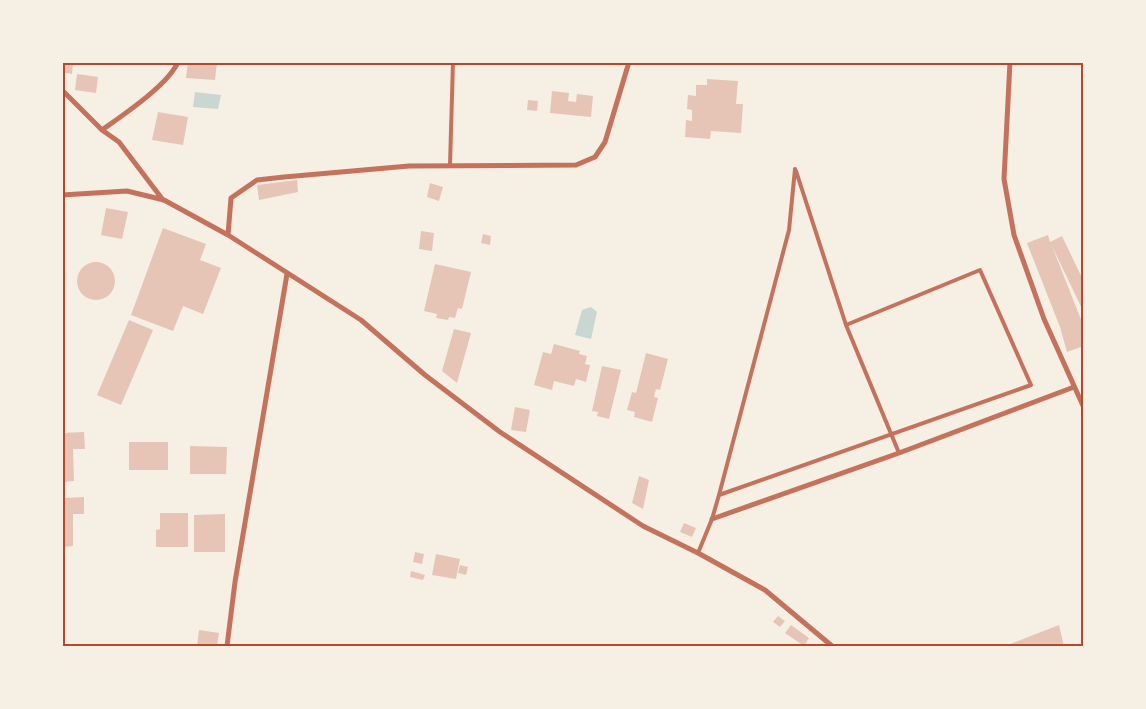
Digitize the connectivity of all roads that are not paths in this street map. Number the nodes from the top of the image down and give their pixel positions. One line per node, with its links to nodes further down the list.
1 (178, 62): 6 (street)
2 (453, 62): 7 (lane)
3 (629, 62): 7 (street)
4 (1010, 62): 13 (street)
5 (62, 90): 6 (street)
6 (102, 130): 9 (street)
7 (450, 164): 10 (street)
8 (62, 195): 9 (street)
9 (164, 200): 10 (street)
10 (228, 235): 11 (street)
11 (287, 274): 19 (street); 20 (street)
12 (846, 325): 15 (lane); 15 (lane); 17 (lane)
13 (1074, 387): 14 (street); 16 (street)
14 (1084, 408)
15 (893, 434): 16 (lane); 17 (lane)
16 (899, 453): 18 (street)
17 (719, 495): 18 (lane)
18 (712, 519): 19 (lane)
19 (698, 554): 21 (street)
20 (227, 646)
21 (832, 646)

